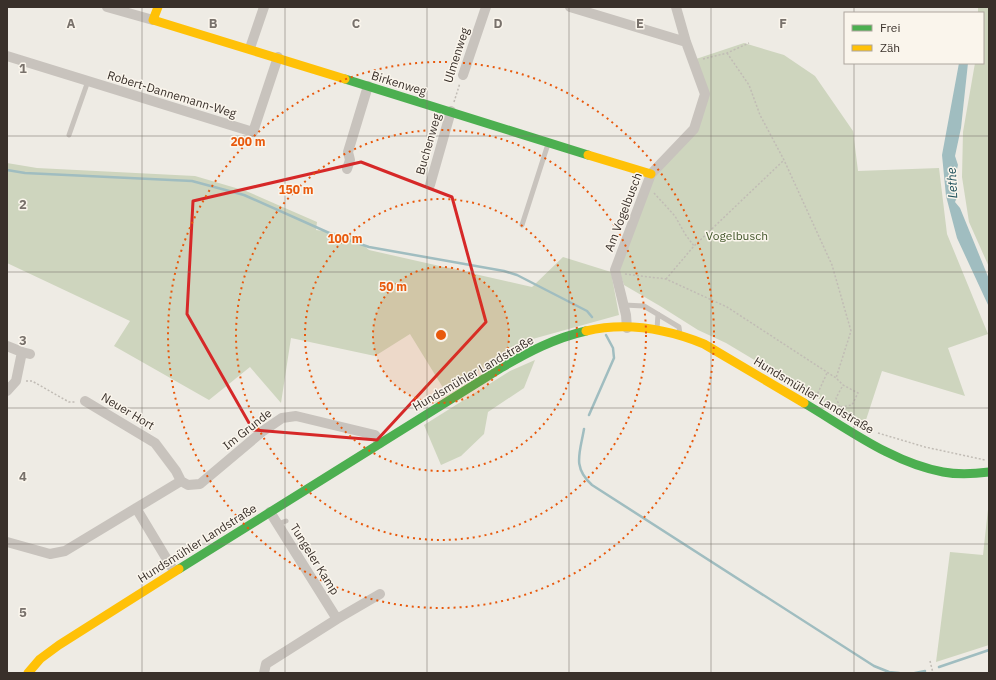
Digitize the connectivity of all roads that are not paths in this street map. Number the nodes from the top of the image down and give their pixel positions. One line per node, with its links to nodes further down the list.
1 (107, 7): 7 (street)
2 (158, 7): 7 (street)
3 (264, 7): 9 (street)
4 (486, 7): 12 (street, Ulmenweg)
5 (676, 7): 8 (street, Am Vogelbusch)
6 (575, 8): 8 (street)
7 (153, 20): 9 (street, Birkenweg)
8 (686, 42): 19 (street, Am Vogelbusch)
9 (250, 48): 11 (street, Birkenweg)
10 (7, 56): 13 (street, Robert-Dannemann-Weg)
11 (278, 57): 13 (street, Robert-Dannemann-Weg); 14 (street, Birkenweg)
12 (463, 75)
13 (88, 81): 16 (lane)
14 (368, 86): 15 (street, Birkenweg); 18 (street)
15 (451, 111): 17 (street, Birkenweg); 20 (street, Buchenweg)
16 (69, 135)
17 (548, 143): 19 (street, Birkenweg); 21 (lane)
18 (347, 169)
19 (651, 174): 22 (street, Am Vogelbusch)
20 (430, 185)
21 (522, 225)
22 (624, 305): 23 (lane); 24 (street)
23 (658, 314): 25 (lane); 26 (lane)
24 (627, 328): 25 (street, Hundsmühler Landstraße); 30 (street, Hundsmühler Landstraße)
25 (657, 330): 26 (street, Hundsmühler Landstraße)
26 (681, 335): 31 (street, Hundsmühler Landstraße)
27 (7, 346): 28 (street)
28 (7, 391)
29 (85, 401): 32 (street, Neuer Hort)
30 (380, 443): 32 (street, Im Grunde); 34 (street, Hundsmühler Landstraße)
31 (989, 472)
32 (181, 481): 33 (street)
33 (136, 508): 35 (street); 36 (street)
34 (270, 512): 36 (street, Hundsmühler Landstraße); 38 (street, Tungeler Kamp)
35 (7, 542)
36 (174, 571): 39 (street, Hundsmühler Landstraße)
37 (380, 594): 38 (street)
38 (336, 619): 42 (street)
39 (47, 654): 40 (street, Hundsmühler Landstraße); 41 (street)
40 (28, 673)
41 (40, 673)
42 (264, 673)

